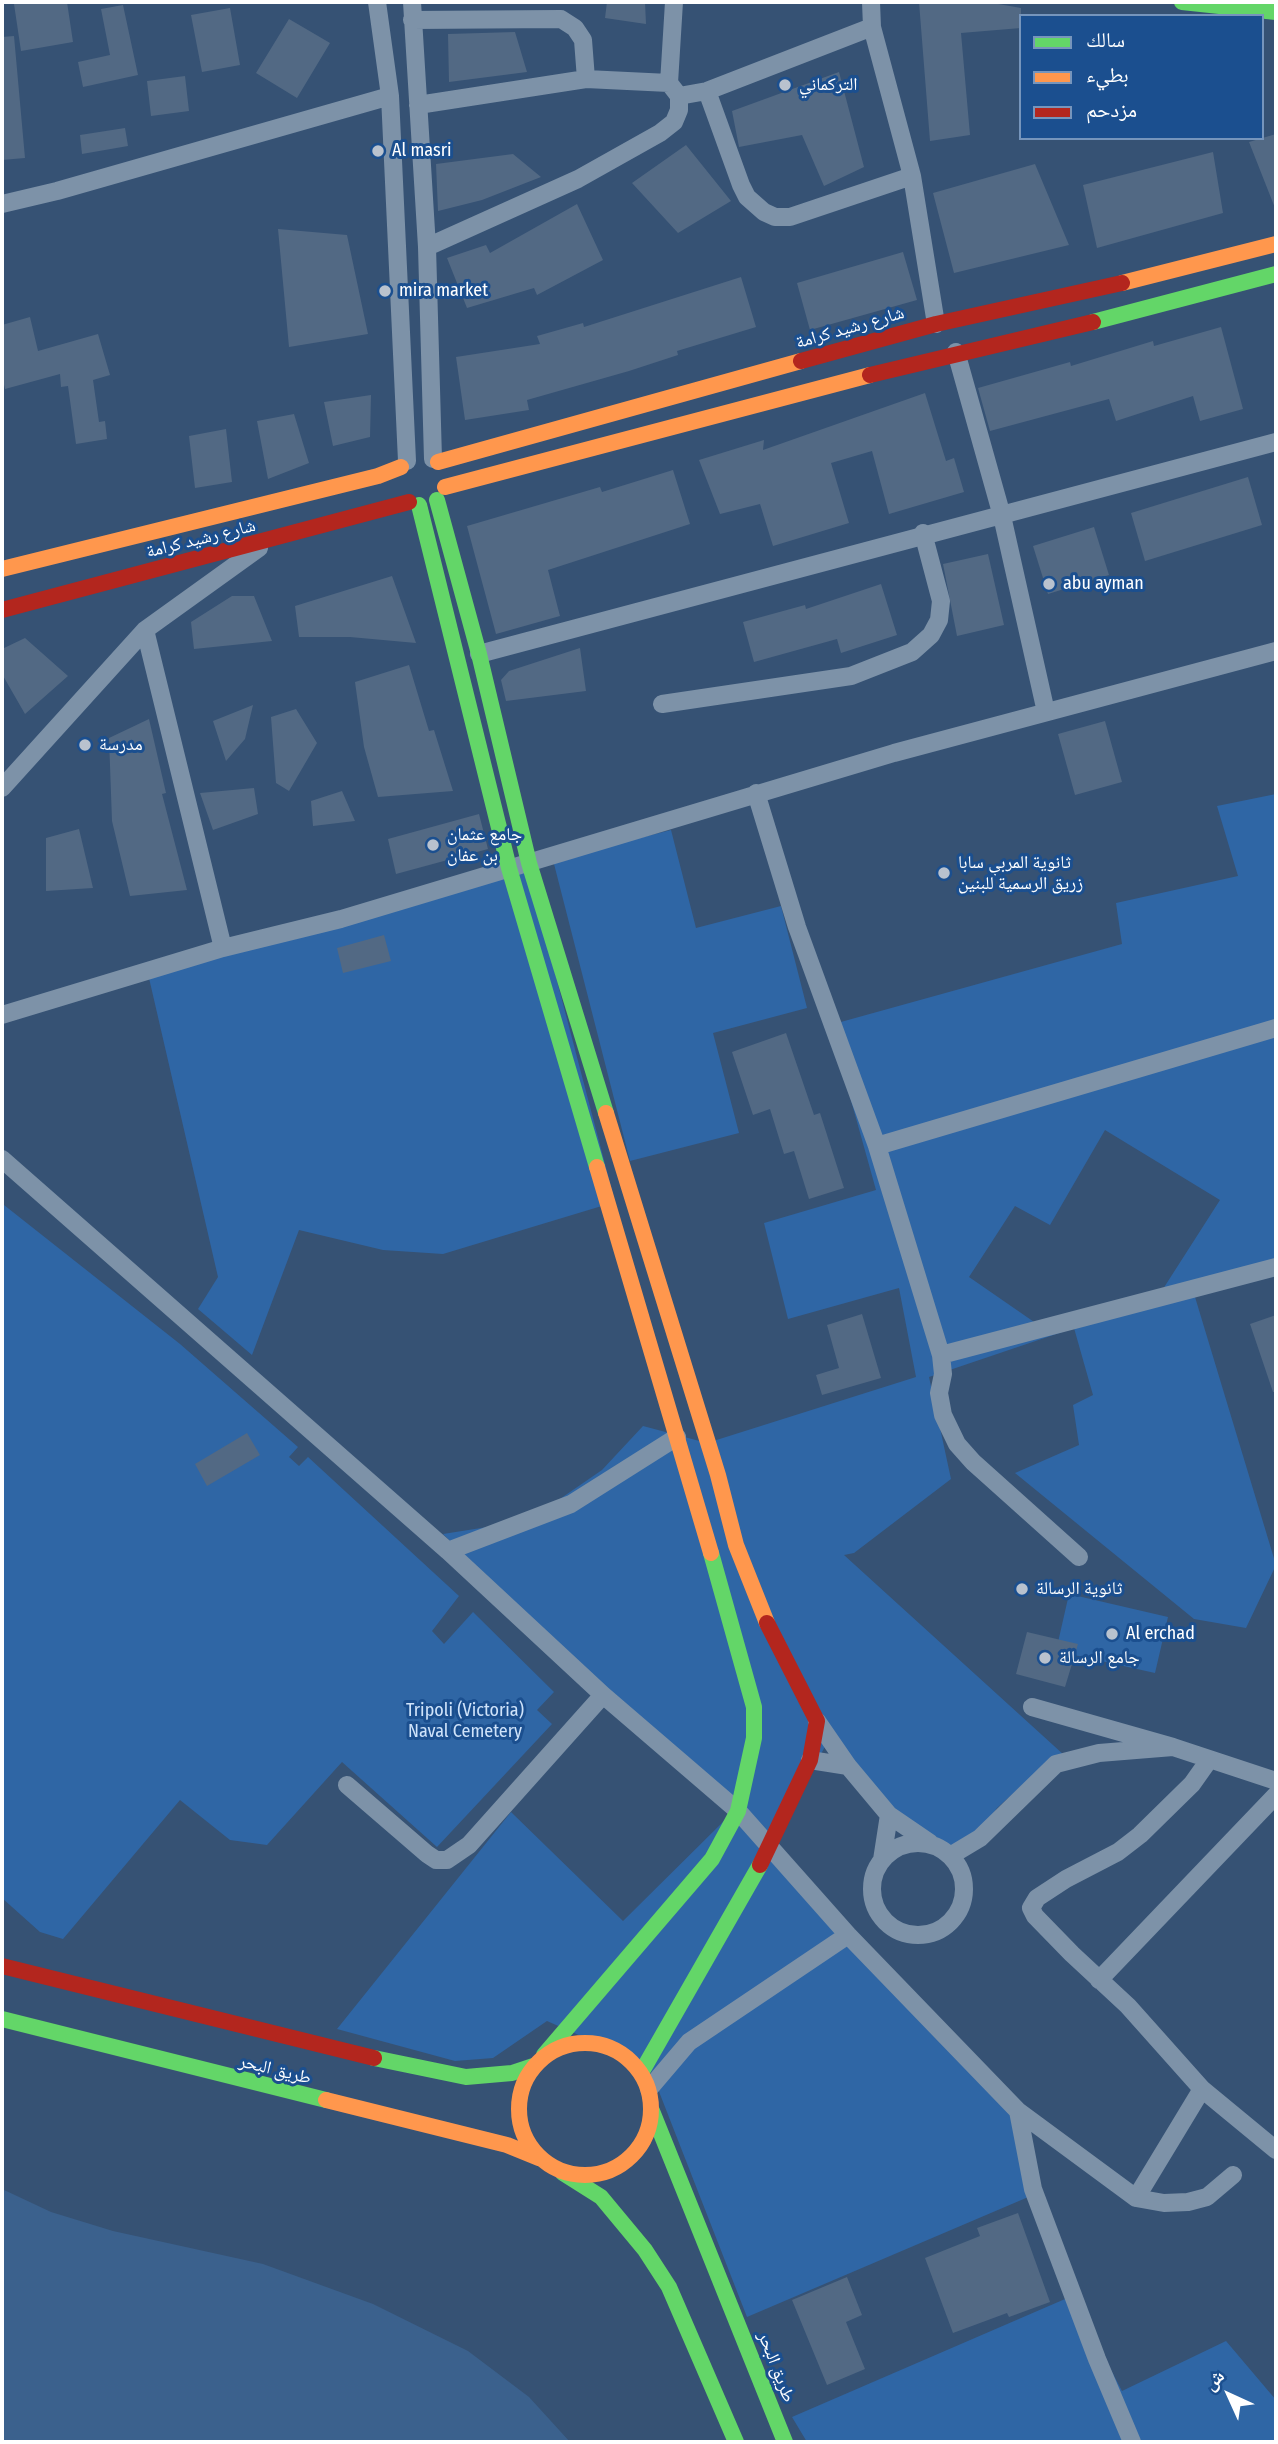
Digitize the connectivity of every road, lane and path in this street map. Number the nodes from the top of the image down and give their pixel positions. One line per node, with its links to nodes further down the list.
1 (377, 2): 12 (street)
2 (412, 2): 7 (street)
3 (674, 2): 10 (street)
4 (872, 2): 8 (street)
5 (1182, 2): 6 (main road)
6 (1276, 12)
7 (412, 20): 9 (street); 13 (street)
8 (872, 27): 11 (street); 14 (street)
9 (586, 79): 10 (street); 13 (street)
10 (674, 89): 11 (street); 17 (street)
11 (707, 91): 14 (street)
12 (390, 96): 15 (street); 23 (street)
13 (418, 105): 17 (street)
14 (912, 176): 19 (street)
15 (2, 204)
16 (1276, 244): 19 (main road, شارع رشيد كرامة)
17 (427, 247): 22 (street)
18 (1276, 274): 20 (main road)
19 (936, 324): 22 (main road, شارع رشيد كرامة)
20 (956, 352): 24 (main road); 26 (street)
21 (1276, 442): 26 (street)
22 (435, 460): 23 (main road); 24 (main road)
23 (404, 464): 25 (main road); 29 (main road, شارع رشيد كرامة)
24 (441, 493): 25 (main road); 33 (main road)
25 (414, 503): 28 (main road, شارع رشيد كرامة); 39 (main road)
26 (1002, 516): 27 (street); 35 (street)
27 (923, 533): 33 (street); 34 (street)
28 (267, 542): 30 (main road, شارع رشيد كرامة); 31 (street)
29 (2, 569)
30 (2, 610)
31 (145, 630): 36 (street); 40 (street)
32 (1276, 651): 35 (street)
33 (479, 654): 38 (main road)
34 (663, 704)
35 (1046, 712): 37 (street)
36 (2, 788)
37 (756, 793): 38 (street); 43 (street)
38 (529, 863): 39 (street); 52 (main road)
39 (509, 868): 40 (street); 47 (main road)
40 (223, 947): 41 (street)
41 (2, 1015)
42 (1276, 1028): 43 (street)
43 (877, 1146): 46 (street)
44 (2, 1159): 48 (street)
45 (1276, 1267): 46 (street)
46 (941, 1356): 49 (street)
47 (677, 1437): 48 (street); 60 (main road)
48 (448, 1551): 50 (street)
49 (1079, 1557)
50 (603, 1695): 58 (street); 60 (street)
51 (1032, 1707): 53 (street)
52 (817, 1721): 54 (main road); 56 (street)
53 (1173, 1747): 55 (street); 63 (street)
54 (810, 1760): 56 (street); 62 (main road)
55 (1209, 1760): 57 (street); 67 (street)
56 (848, 1766): 61 (street)
57 (1276, 1781)
58 (347, 1785)
59 (1276, 1795): 67 (street)
60 (738, 1811): 62 (street); 69 (main road)
61 (889, 1815): 63 (street); 64 (street)
62 (771, 1846): 65 (street); 70 (main road)
63 (943, 1851): 64 (street); 64 (street)
64 (882, 1860)
65 (848, 1935): 70 (street); 73 (street)
66 (2, 1966): 69 (main road, طريق البحر)
67 (1099, 1980): 71 (street)
68 (2, 2020): 75 (main road, طريق البحر)
69 (539, 2061): 70 (main road); 75 (main road)
70 (645, 2081): 72 (main road)
71 (1202, 2089): 74 (street); 78 (street)
72 (652, 2111): 76 (main road); 80 (main road, طريق البحر)
73 (1018, 2111): 78 (street); 81 (street)
74 (1276, 2150)
75 (539, 2158): 76 (main road)
76 (558, 2170): 79 (main road)
77 (1233, 2175): 78 (street)
78 (1136, 2198)
79 (736, 2442)
80 (785, 2442)
81 (1132, 2442)

